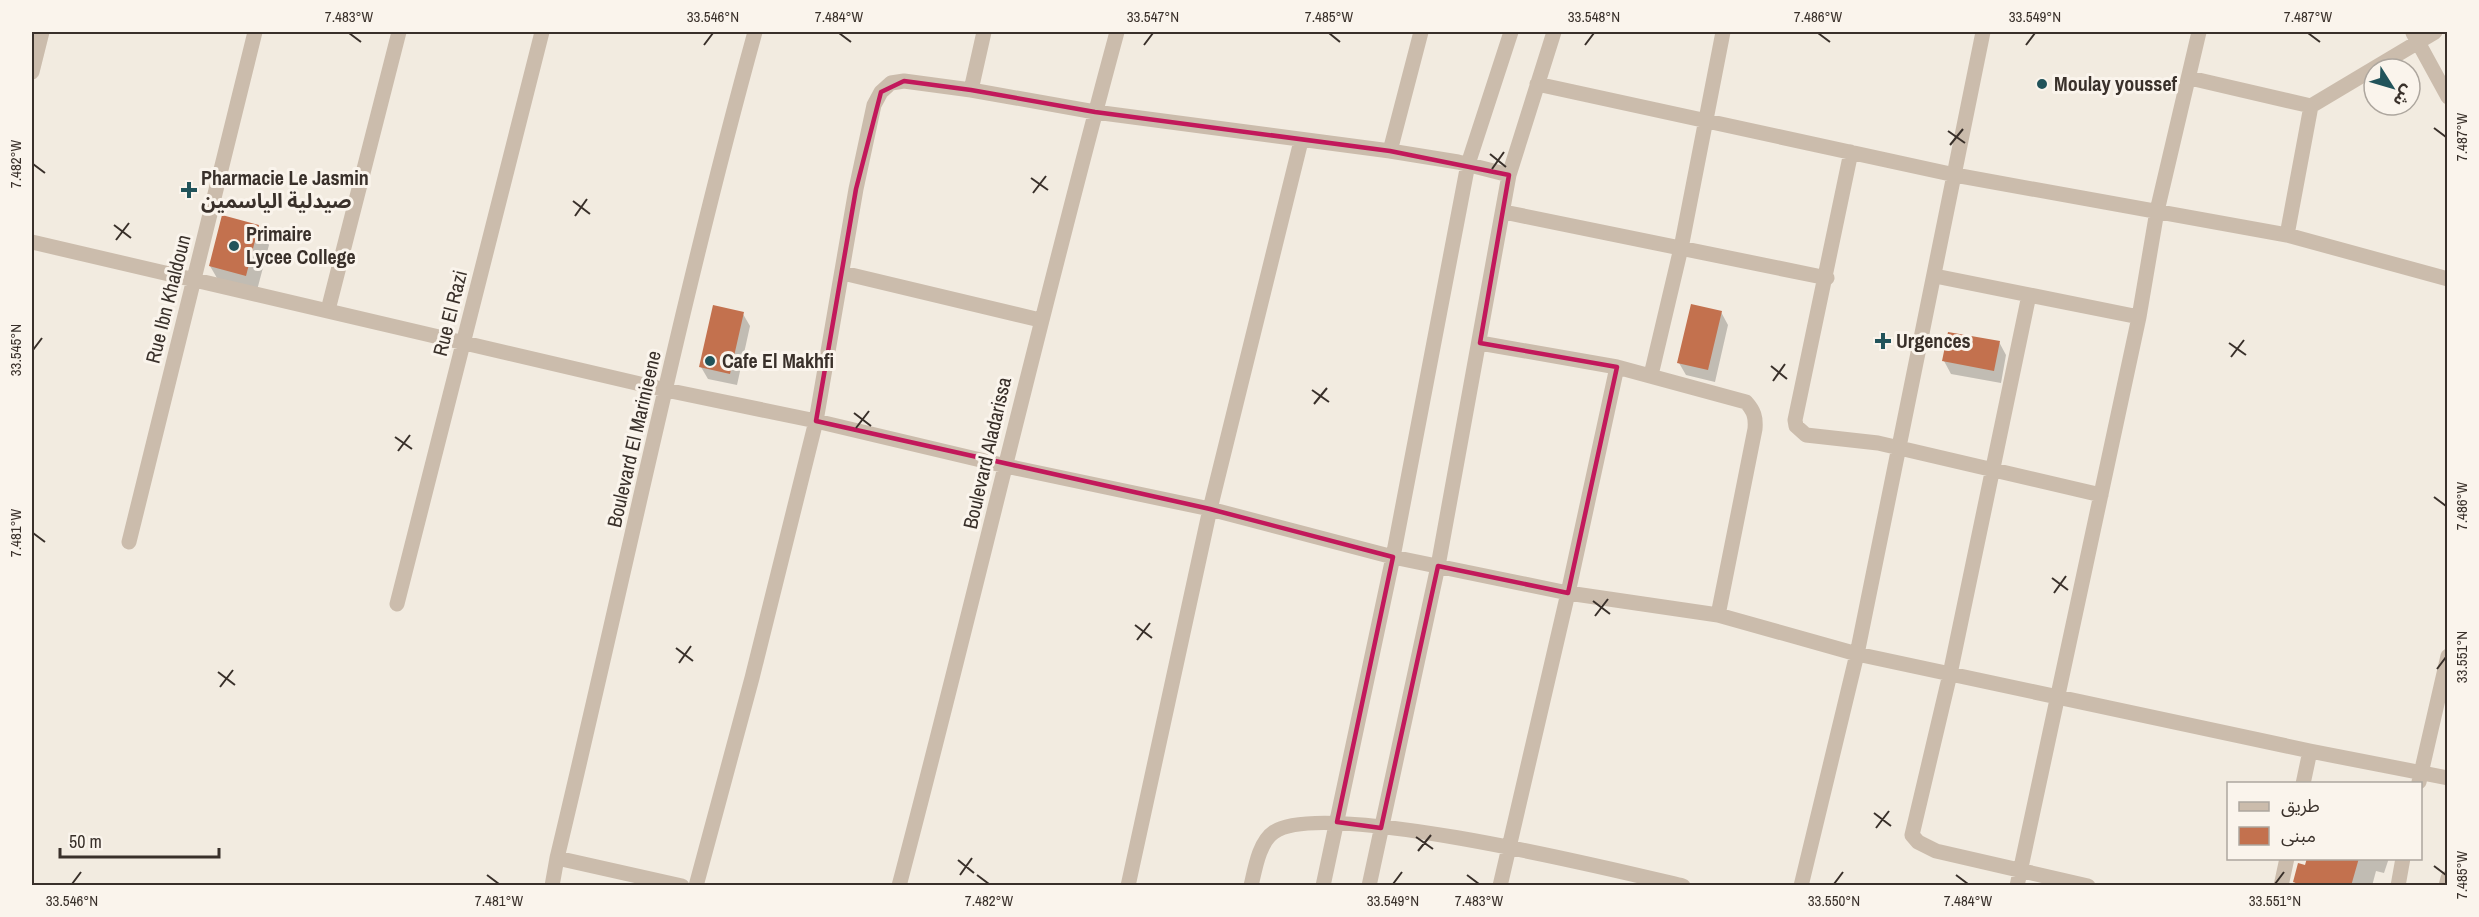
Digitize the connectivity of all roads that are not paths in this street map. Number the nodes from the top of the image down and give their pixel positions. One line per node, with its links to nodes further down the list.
1 (42, 32): 16 (street)
2 (255, 32): 38 (street, Rue Ibn Khaldoun)
3 (399, 32): 41 (street)
4 (542, 32): 44 (street, Rue El Razi)
5 (756, 32): 48 (street, Boulevard El Marinieene)
6 (984, 32): 19 (street)
7 (1117, 32): 22 (street, Boulevard Aladarissa)
8 (1421, 32): 25 (street)
9 (1511, 32): 27 (street)
10 (1554, 32): 18 (street)
11 (1723, 32): 23 (street)
12 (1983, 32): 29 (street)
13 (2199, 32): 17 (street)
14 (2435, 32): 15 (street)
15 (2415, 36): 20 (street); 21 (street)
16 (32, 72)
17 (2190, 78): 21 (street); 30 (street)
18 (1537, 84): 23 (street); 28 (street)
19 (971, 90): 22 (street); 35 (street)
20 (2448, 97)
21 (2311, 106): 32 (street)
22 (1095, 112): 24 (street); 43 (street, Boulevard Aladarissa)
23 (1705, 121): 26 (street); 34 (street)
24 (1301, 141): 25 (street); 54 (street)
25 (1390, 151): 27 (street)
26 (1851, 152): 29 (street); 37 (street)
27 (1468, 164): 28 (street); 56 (street)
28 (1509, 175): 31 (street)
29 (1955, 175): 30 (street); 36 (street)
30 (2157, 211): 32 (street); 42 (street)
31 (1504, 212): 34 (street); 45 (street)
32 (2287, 236): 39 (street)
33 (32, 242): 38 (street)
34 (1680, 248): 37 (street); 47 (street)
35 (843, 273): 43 (street); 49 (street)
36 (1935, 276): 40 (street); 50 (street)
37 (1827, 278): 50 (street)
38 (194, 279): 41 (street); 55 (street, Rue Ibn Khaldoun)
39 (2448, 279)
40 (2029, 295): 42 (street); 52 (street)
41 (328, 310): 44 (street)
42 (2139, 318): 53 (street)
43 (1040, 320): 51 (street, Boulevard Aladarissa)
44 (464, 342): 48 (street); 59 (street, Rue El Razi)
45 (1480, 343): 46 (street); 57 (street)
46 (1617, 367): 47 (street); 58 (street)
47 (1651, 375): 60 (street)
48 (666, 390): 49 (street); 72 (street, Boulevard El Marinieene)
49 (816, 421): 51 (street); 79 (street)
50 (1900, 448): 52 (street); 61 (street)
51 (1006, 466): 54 (street); 80 (street, Boulevard Aladarissa)
52 (1992, 470): 53 (street); 63 (street)
53 (2101, 495): 64 (street)
54 (1210, 509): 56 (street); 81 (street)
55 (129, 542)
56 (1393, 557): 57 (street); 69 (street)
57 (1438, 566): 58 (street); 70 (street)
58 (1568, 593): 60 (street); 71 (street)
59 (397, 604)
60 (1718, 615): 61 (street)
61 (1857, 654): 63 (street); 87 (street)
62 (2448, 656): 67 (street)
63 (1950, 674): 64 (street); 75 (street)
64 (2058, 697): 65 (street); 75 (street)
65 (2310, 751): 67 (street); 68 (street)
66 (2448, 778): 67 (street)
67 (2420, 779)
68 (2303, 782)
69 (1337, 822): 70 (street); 82 (street); 83 (street)
70 (1381, 828): 71 (street); 84 (street)
71 (1510, 847): 85 (street); 86 (street)
72 (557, 858): 77 (street, Boulevard El Marinieene); 78 (street)
73 (2287, 860): 89 (street)
74 (2403, 860): 90 (street)
75 (2019, 878): 88 (street)
76 (2448, 878): 91 (street)
77 (552, 885)
78 (682, 885)
79 (696, 885)
80 (899, 885)
81 (1128, 885)
82 (1251, 885)
83 (1323, 885)
84 (1369, 885)
85 (1500, 885)
86 (1683, 885)
87 (1801, 885)
88 (2088, 885)
89 (2281, 885)
90 (2398, 885)
91 (2446, 885)

